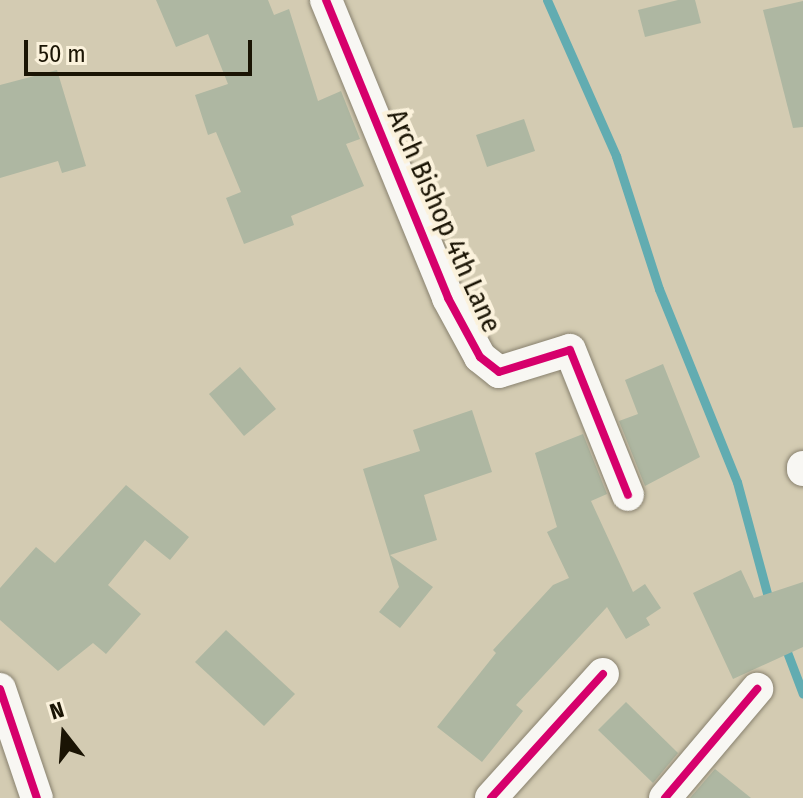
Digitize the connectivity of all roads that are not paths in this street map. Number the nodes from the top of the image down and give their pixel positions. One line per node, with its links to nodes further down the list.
1 (326, 0): 2 (street, Arch Bishop 4th Lane)
2 (628, 495)
3 (603, 674): 7 (street)
4 (0, 689): 6 (street)
5 (757, 689): 8 (street)
6 (37, 798)
7 (491, 798)
8 (665, 798)

